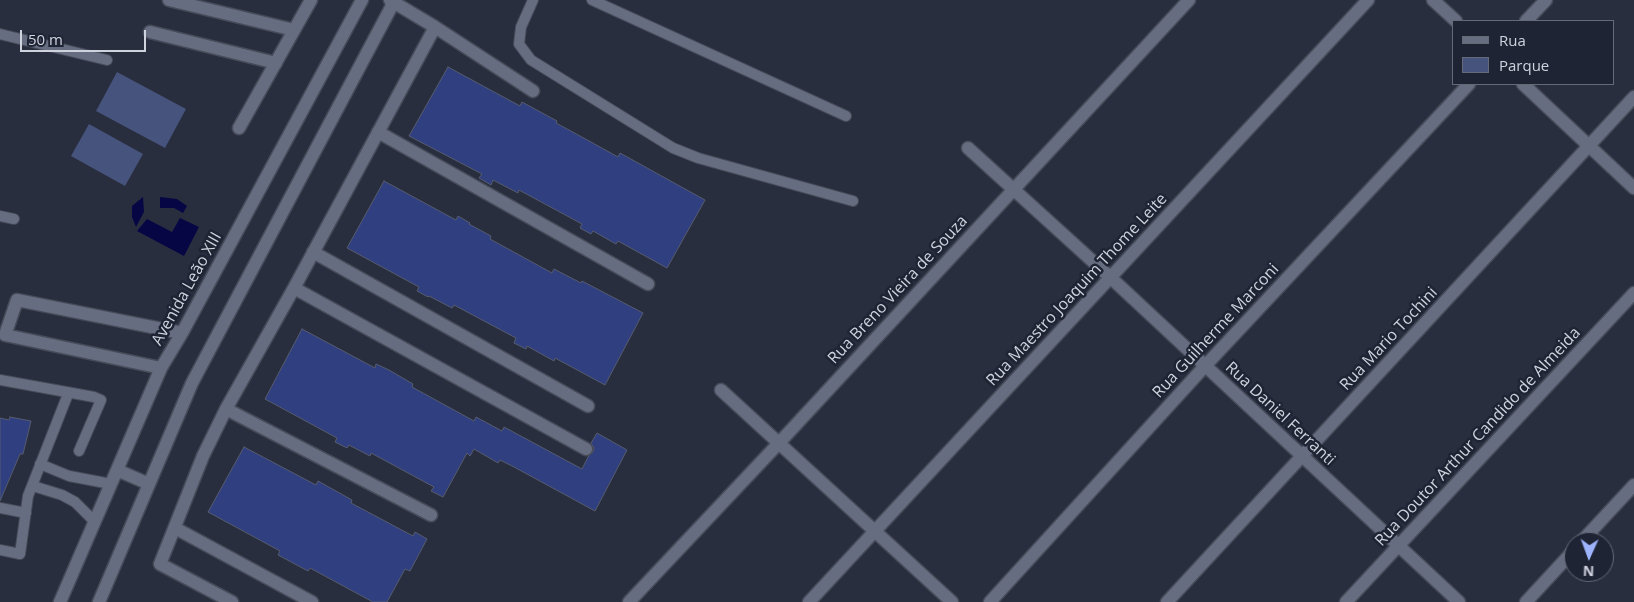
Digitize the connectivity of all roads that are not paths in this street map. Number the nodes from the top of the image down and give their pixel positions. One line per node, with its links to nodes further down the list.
1 (169, 0): 14 (street)
2 (311, 0): 14 (street)
3 (362, 0): 38 (street, Avenida Leão XIII)
4 (534, 0): 30 (lane)
5 (592, 0): 23 (lane)
6 (1189, 0): 29 (street, Rua Breno Vieira de Souza)
7 (1368, 0): 34 (street, Rua Maestro Joaquim Thome Leite)
8 (1433, 0): 11 (street)
9 (1546, 0): 12 (street)
10 (393, 1): 13 (street); 53 (street)
11 (1455, 20)
12 (1527, 20)
13 (435, 26): 21 (street); 25 (street)
14 (294, 30): 18 (street)
15 (150, 32): 18 (street)
16 (0, 34): 17 (lane)
17 (107, 60)
18 (276, 63): 24 (street)
19 (1468, 85): 39 (street, Rua Guilherme Marconi)
20 (1524, 85): 26 (street)
21 (533, 91)
22 (1634, 97): 26 (street, Rua Mario Tochini)
23 (846, 116)
24 (239, 128)
25 (378, 132): 33 (street); 35 (street)
26 (1589, 147): 28 (street); 49 (street, Rua Mario Tochini)
27 (968, 148): 29 (street, Rua Daniel Ferranti)
28 (1634, 188)
29 (1013, 189): 34 (street, Rua Daniel Ferranti); 46 (street, Rua Breno Vieira de Souza)
30 (853, 201)
31 (0, 216): 32 (lane)
32 (14, 219)
33 (313, 252): 36 (street); 44 (street)
34 (1110, 277): 39 (street, Rua Daniel Ferranti); 61 (street, Rua Maestro Joaquim Thome Leite)
35 (648, 284)
36 (294, 288): 45 (street); 47 (street)
37 (1634, 293): 63 (street, Rua Doutor Arthur Candido de Almeida)
38 (182, 333): 40 (street, Avenida Leão XIII); 40 (street)
39 (1205, 366): 49 (street, Rua Daniel Ferranti); 73 (street, Rua Guilherme Marconi)
40 (161, 368): 51 (street, Avenida Leão XIII)
41 (0, 380): 43 (lane)
42 (721, 390): 46 (street)
43 (68, 394): 48 (lane); 50 (lane)
44 (588, 406)
45 (226, 409): 58 (street); 60 (street)
46 (779, 443): 61 (street); 70 (street, Rua Breno Vieira de Souza)
47 (586, 449)
48 (79, 451)
49 (1301, 456): 63 (street, Rua Daniel Ferranti); 74 (street, Rua Mario Tochini)
50 (40, 464): 52 (lane); 55 (lane)
51 (117, 470): 52 (street, Avenida Leão XIII); 53 (street)
52 (111, 484): 59 (street, Avenida Leão XIII)
53 (149, 484): 67 (street)
54 (1634, 484): 62 (street)
55 (33, 486): 57 (lane); 59 (lane)
56 (0, 508): 57 (lane)
57 (26, 514): 64 (lane)
58 (431, 515)
59 (95, 522): 66 (street, Avenida Leão XIII)
60 (175, 528): 68 (street); 69 (street)
61 (876, 532): 71 (street, Rua Maestro Joaquim Thome Leite); 72 (street)
62 (1590, 532)
63 (1399, 546): 75 (street, Rua Doutor Arthur Candido de Almeida); 76 (street, Rua Daniel Ferranti)
64 (0, 550)
65 (1564, 561): 77 (street)
66 (60, 602)
67 (99, 602)
68 (232, 602)
69 (312, 602)
70 (629, 602)
71 (809, 602)
72 (952, 602)
73 (990, 602)
74 (1167, 602)
75 (1346, 602)
76 (1459, 602)
77 (1526, 602)

